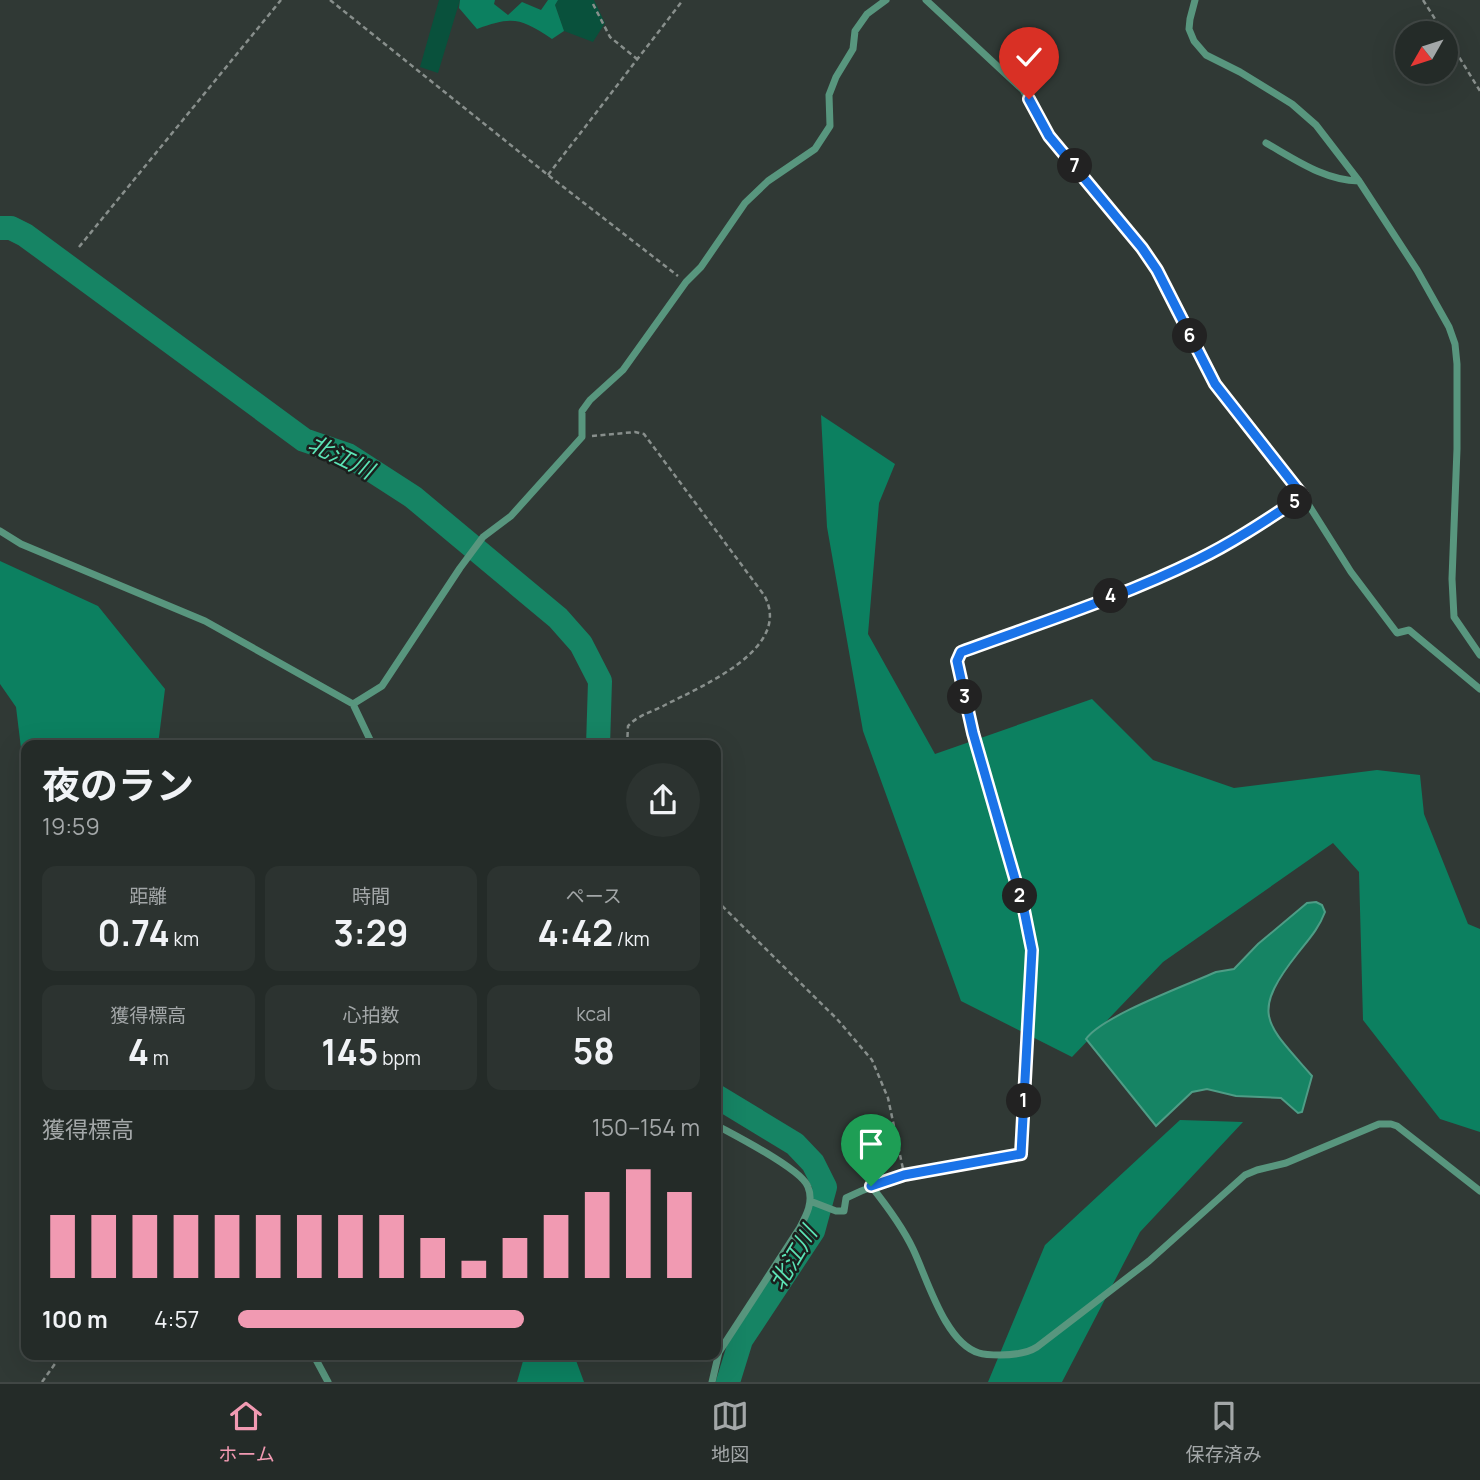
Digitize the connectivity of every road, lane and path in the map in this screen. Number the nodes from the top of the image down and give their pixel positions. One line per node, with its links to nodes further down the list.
1 (281, 0): 16 (path)
2 (330, 0): 14 (path)
3 (683, 0): 11 (path)
4 (886, 0): 17 (street)
5 (926, 0): 19 (street)
6 (1195, 0): 15 (street)
7 (1423, 0): 9 (path)
8 (593, 4): 11 (path)
9 (1436, 21)
10 (1458, 56): 12 (path)
11 (637, 59): 14 (path)
12 (1480, 91)
13 (1266, 143): 15 (street)
14 (548, 175): 17 (path)
15 (1359, 181): 21 (street)
16 (79, 247)
17 (686, 282): 18 (street)
18 (582, 437): 23 (street); 25 (path)
19 (1303, 496): 22 (street); 28 (street)
20 (0, 530): 23 (street)
21 (1480, 654)
22 (1480, 689)
23 (353, 704): 24 (street)
24 (370, 740)
25 (627, 740)
26 (721, 905): 28 (path)
27 (721, 1128): 31 (street)
28 (904, 1175): 29 (street)
29 (871, 1186): 30 (street); 31 (street)
30 (1480, 1191)
31 (810, 1201): 32 (street)
32 (721, 1349)
33 (58, 1360): 36 (path)
34 (316, 1360): 37 (street)
35 (717, 1360): 38 (street)
36 (42, 1382)
37 (328, 1382)
38 (712, 1382)

